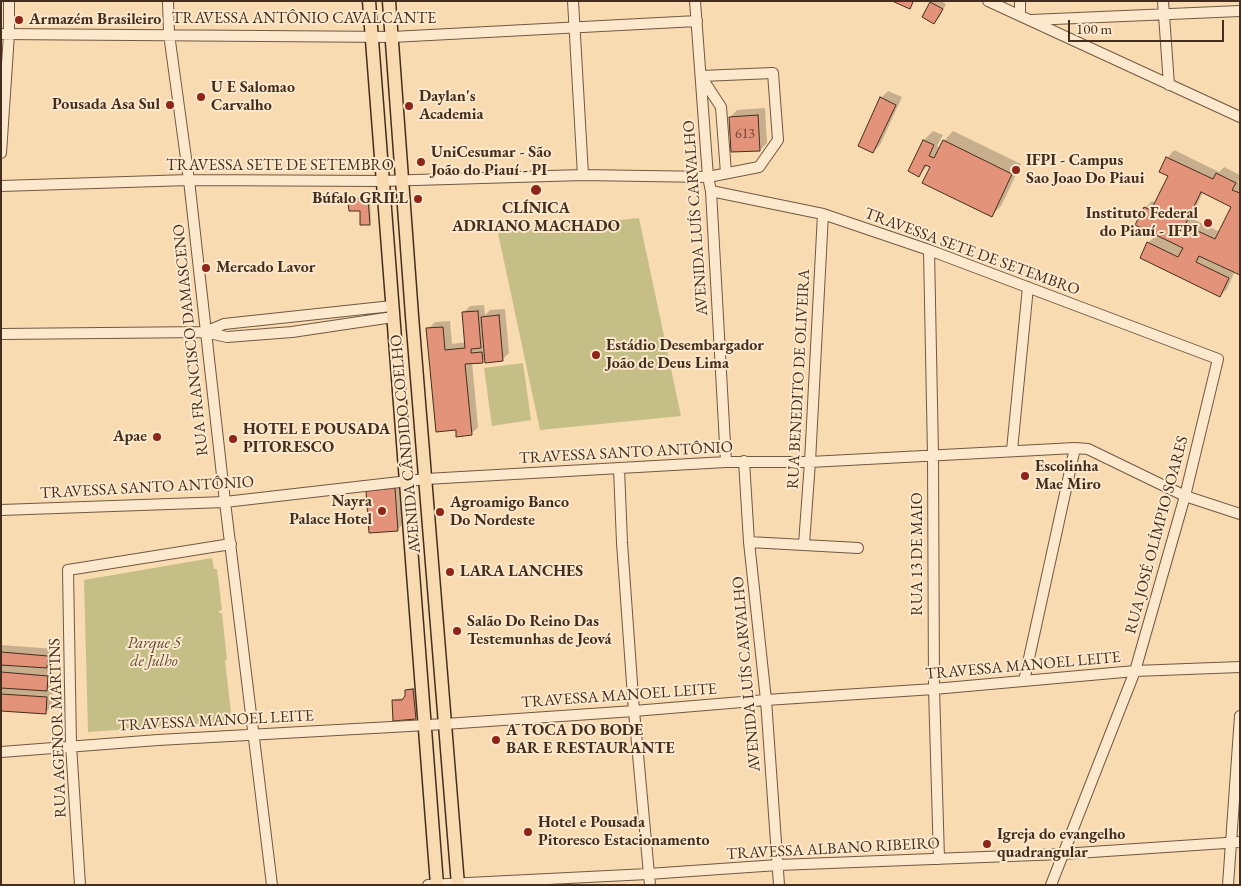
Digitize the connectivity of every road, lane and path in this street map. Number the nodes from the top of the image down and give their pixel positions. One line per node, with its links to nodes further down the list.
1 (9, 1): 15 (street)
2 (168, 1): 16 (street, RUA FRANCISCO DAMASCENO)
3 (369, 1): 17 (main road, AVENIDA CÂNDIDO COELHO)
4 (389, 1): 18 (main road, AVENIDA CÂNDIDO COELHO)
5 (573, 1): 14 (street)
6 (695, 1): 13 (street, AVENIDA LUÍS CARVALHO)
7 (988, 1): 12 (street)
8 (1020, 1): 12 (street)
9 (1164, 1): 11 (street)
10 (1240, 10): 11 (street)
11 (1164, 14): 12 (street); 20 (street)
12 (1024, 18): 20 (street)
13 (697, 21): 14 (street, TRAVESSA ANTÔNIO CAVALCANTE); 19 (street, AVENIDA LUÍS CARVALHO)
14 (575, 27): 18 (street, TRAVESSA ANTÔNIO CAVALCANTE); 24 (street)
15 (5, 34): 16 (street, TRAVESSA ANTÔNIO CAVALCANTE); 22 (street)
16 (169, 34): 17 (street, TRAVESSA ANTÔNIO CAVALCANTE); 26 (street, RUA FRANCISCO DAMASCENO)
17 (372, 38): 18 (street, TRAVESSA ANTÔNIO CAVALCANTE); 28 (main road, AVENIDA CÂNDIDO COELHO)
18 (392, 38): 27 (main road, AVENIDA CÂNDIDO COELHO)
19 (701, 76): 23 (street); 23 (street, TRAVESSA SETE DE SETEMBRO); 25 (street, AVENIDA LUÍS CARVALHO)
20 (1168, 85): 21 (street)
21 (1240, 117)
22 (1, 153)
23 (726, 173): 25 (street, TRAVESSA SETE DE SETEMBRO)
24 (583, 175): 25 (street, TRAVESSA SETE DE SETEMBRO); 27 (street, TRAVESSA SETE DE SETEMBRO)
25 (708, 177): 30 (street, AVENIDA LUÍS CARVALHO)
26 (189, 180): 28 (street, TRAVESSA SETE DE SETEMBRO); 29 (street, TRAVESSA SETE DE SETEMBRO); 36 (street, RUA FRANCISCO DAMASCENO)
27 (403, 180): 28 (street, TRAVESSA SETE DE SETEMBRO); 47 (main road, AVENIDA CÂNDIDO COELHO)
28 (382, 181): 34 (main road, AVENIDA CÂNDIDO COELHO)
29 (1, 186)
30 (711, 190): 31 (street, TRAVESSA SETE DE SETEMBRO); 44 (street, AVENIDA LUÍS CARVALHO)
31 (823, 214): 32 (street, TRAVESSA SETE DE SETEMBRO); 45 (street, RUA BENEDITO DE OLIVEIRA)
32 (929, 250): 33 (street, TRAVESSA SETE DE SETEMBRO); 42 (street, RUA 13 DE MAIO)
33 (1028, 287): 39 (street, TRAVESSA SETE DE SETEMBRO); 41 (street)
34 (392, 312): 35 (street); 37 (street); 48 (main road, AVENIDA CÂNDIDO COELHO)
35 (291, 317): 36 (street); 37 (street)
36 (205, 332): 37 (street); 38 (street); 50 (street, RUA FRANCISCO DAMASCENO)
37 (292, 332)
38 (1, 334)
39 (1218, 359): 49 (street, RUA JOSÉ OLÍMPIO SOARES)
40 (1075, 448): 41 (street, TRAVESSA SANTO ANTÔNIO); 49 (street, TRAVESSA SANTO ANTÔNIO); 59 (street)
41 (1012, 450): 42 (street, TRAVESSA SANTO ANTÔNIO)
42 (933, 455): 45 (street, TRAVESSA SANTO ANTÔNIO); 60 (street, RUA 13 DE MAIO)
43 (744, 461): 44 (street, TRAVESSA SANTO ANTÔNIO); 45 (street, TRAVESSA SANTO ANTÔNIO); 53 (street, AVENIDA LUÍS CARVALHO)
44 (726, 462): 46 (street, TRAVESSA SANTO ANTÔNIO)
45 (810, 462): 55 (street, RUA BENEDITO DE OLIVEIRA)
46 (619, 468): 47 (street, TRAVESSA SANTO ANTÔNIO); 62 (street)
47 (426, 479): 48 (street, TRAVESSA SANTO ANTÔNIO); 64 (main road, AVENIDA CÂNDIDO COELHO)
48 (406, 480): 50 (street, TRAVESSA SANTO ANTÔNIO); 65 (main road, AVENIDA CÂNDIDO COELHO)
49 (1185, 496): 52 (street, TRAVESSA SANTO ANTÔNIO); 58 (street, RUA JOSÉ OLÍMPIO SOARES)
50 (225, 502): 51 (street, TRAVESSA SANTO ANTÔNIO); 54 (street, RUA FRANCISCO DAMASCENO)
51 (1, 510)
52 (1240, 514)
53 (749, 542): 55 (street); 61 (street, AVENIDA LUÍS CARVALHO)
54 (231, 544): 66 (street, RUA FRANCISCO DAMASCENO); 68 (street, RUA AGENOR MARTINS)
55 (804, 544): 56 (street)
56 (858, 548)
57 (1240, 667): 58 (street, TRAVESSA MANOEL LEITE)
58 (1134, 671): 59 (street, TRAVESSA MANOEL LEITE); 71 (street, RUA JOSÉ OLÍMPIO SOARES)
59 (1024, 681): 60 (street, TRAVESSA MANOEL LEITE)
60 (934, 689): 61 (street, TRAVESSA MANOEL LEITE); 72 (street, RUA 13 DE MAIO)
61 (766, 700): 62 (street, TRAVESSA MANOEL LEITE); 73 (street, AVENIDA LUÍS CARVALHO)
62 (634, 710): 64 (street, TRAVESSA MANOEL LEITE); 74 (street)
63 (1240, 716): 67 (street)
64 (445, 724): 65 (street, TRAVESSA MANOEL LEITE); 76 (main road, AVENIDA CÂNDIDO COELHO)
65 (424, 725): 66 (street, TRAVESSA MANOEL LEITE); 75 (main road, AVENIDA CÂNDIDO COELHO)
66 (254, 734): 68 (street, TRAVESSA MANOEL LEITE); 78 (street, RUA FRANCISCO DAMASCENO)
67 (1239, 740): 70 (street)
68 (71, 745): 69 (street, TRAVESSA MANOEL LEITE); 77 (street, RUA AGENOR MARTINS)
69 (1, 752)
70 (1235, 842): 71 (street, TRAVESSA ALBANO RIBEIRO); 83 (street)
71 (1062, 854): 72 (street, TRAVESSA ALBANO RIBEIRO); 82 (street, RUA JOSÉ OLÍMPIO SOARES)
72 (939, 859): 73 (street, TRAVESSA ALBANO RIBEIRO)
73 (778, 865): 74 (street, TRAVESSA ALBANO RIBEIRO); 81 (street, AVENIDA LUÍS CARVALHO)
74 (648, 874): 76 (street, TRAVESSA ALBANO RIBEIRO); 80 (street)
75 (437, 884): 76 (street, TRAVESSA ALBANO RIBEIRO); 79 (street, TRAVESSA ALBANO RIBEIRO)
76 (458, 884)
77 (80, 885)
78 (272, 885)
79 (428, 885)
80 (650, 885)
81 (779, 885)
82 (1051, 885)
83 (1228, 885)

